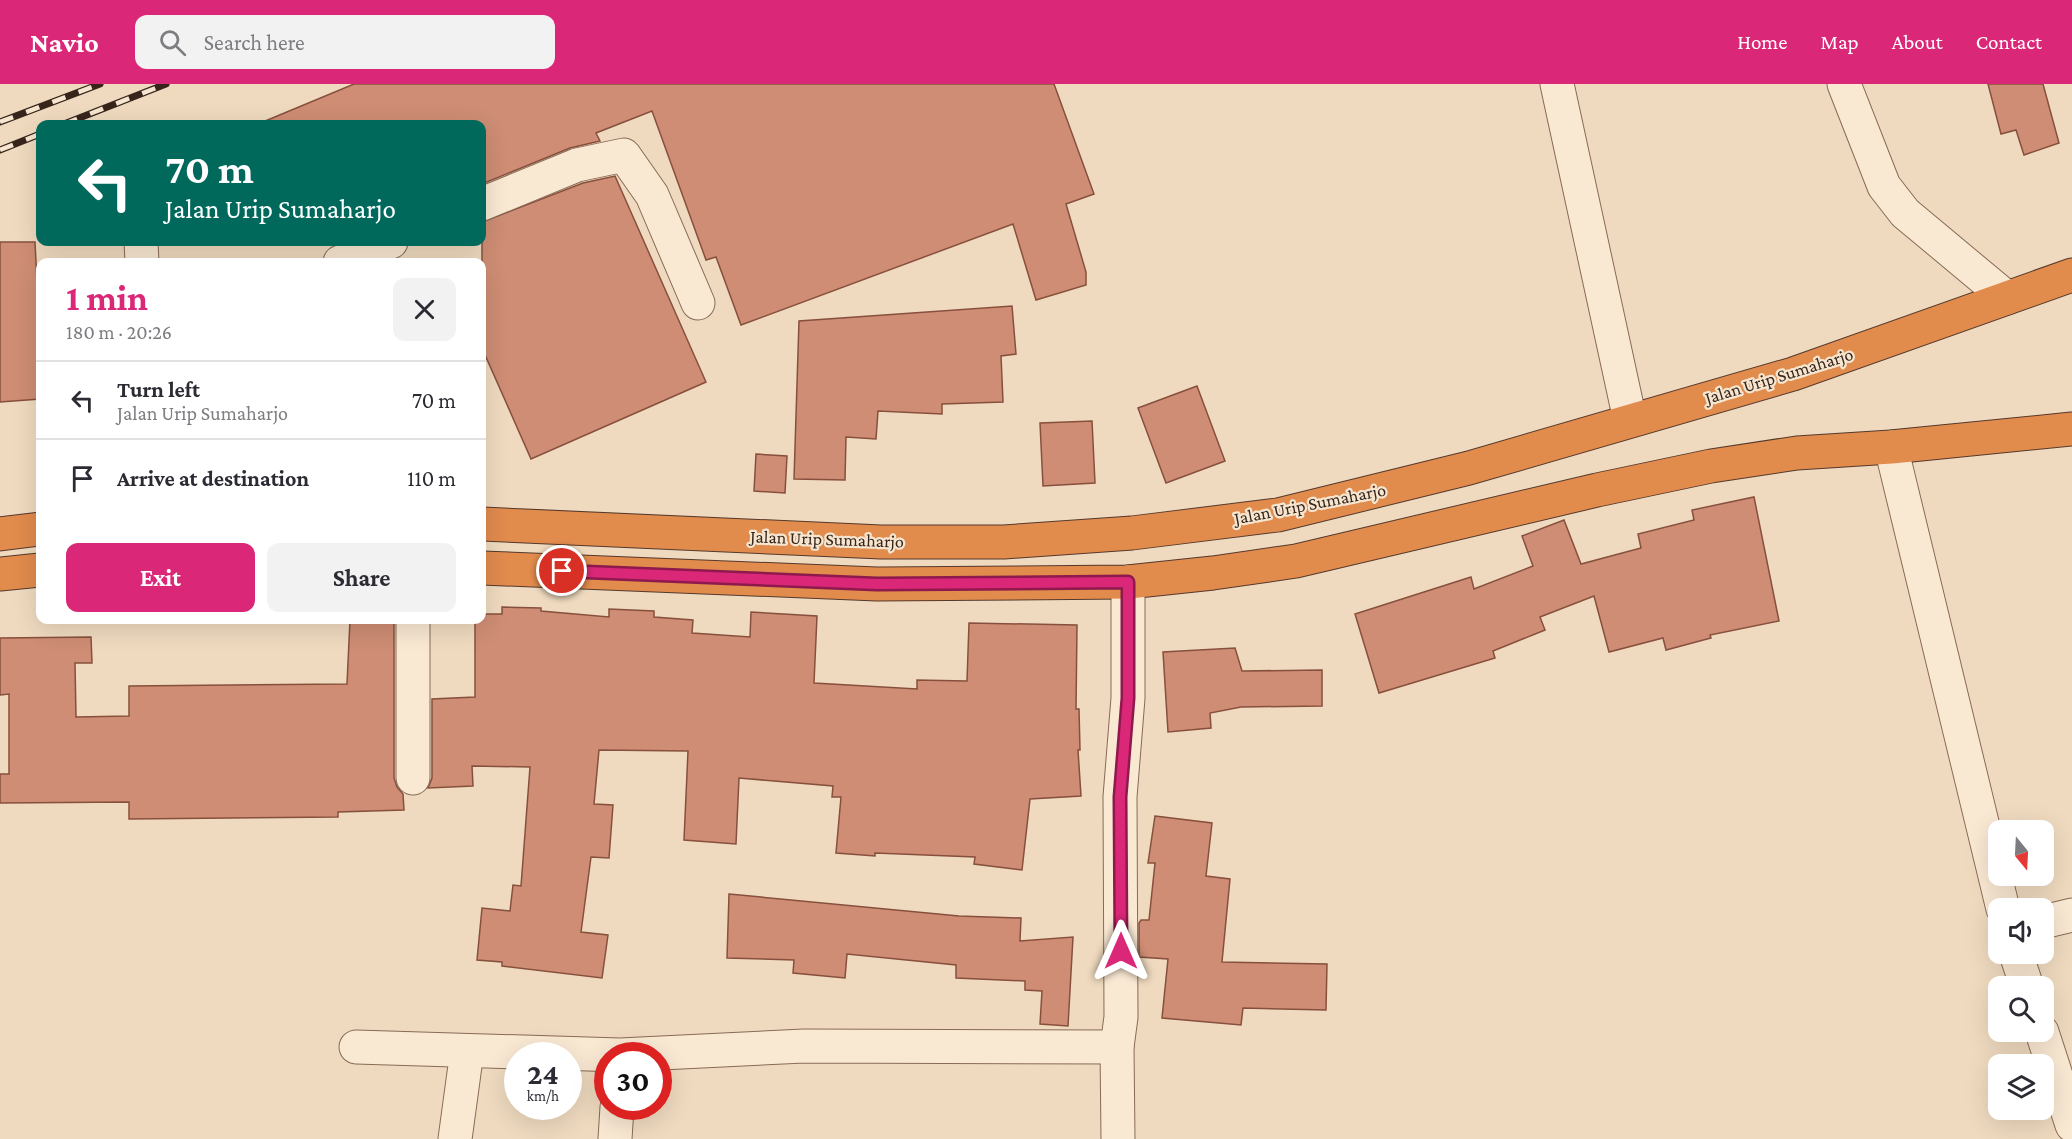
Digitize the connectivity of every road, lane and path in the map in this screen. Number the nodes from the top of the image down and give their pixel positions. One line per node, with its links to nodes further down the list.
1 (1557, 84): 9 (street)
2 (1844, 84): 7 (street)
3 (486, 202): 8 (street)
4 (381, 246): 5 (street)
5 (350, 258)
6 (2072, 275): 7 (highway, Jalan Urip Sumaharjo)
7 (2007, 298): 9 (highway, Jalan Urip Sumaharjo)
8 (698, 303)
9 (1630, 420): 12 (highway, Jalan Urip Sumaharjo)
10 (2072, 429): 11 (highway)
11 (1891, 447): 18 (highway); 21 (street)
12 (486, 525)
13 (36, 530): 14 (highway)
14 (0, 534)
15 (486, 568): 18 (highway)
16 (36, 570): 17 (highway)
17 (0, 574)
18 (1128, 582): 26 (street)
19 (413, 624): 20 (street)
20 (413, 778)
21 (2000, 898)
22 (2072, 915): 23 (street)
23 (2054, 919)
24 (2045, 1042): 31 (street)
25 (356, 1047): 27 (street)
26 (1117, 1047): 28 (street); 34 (street)
27 (467, 1051): 29 (street); 32 (street)
28 (672, 1052)
29 (594, 1054)
30 (616, 1120): 33 (street)
31 (2072, 1125)
32 (455, 1139)
33 (615, 1139)
34 (1118, 1139)

